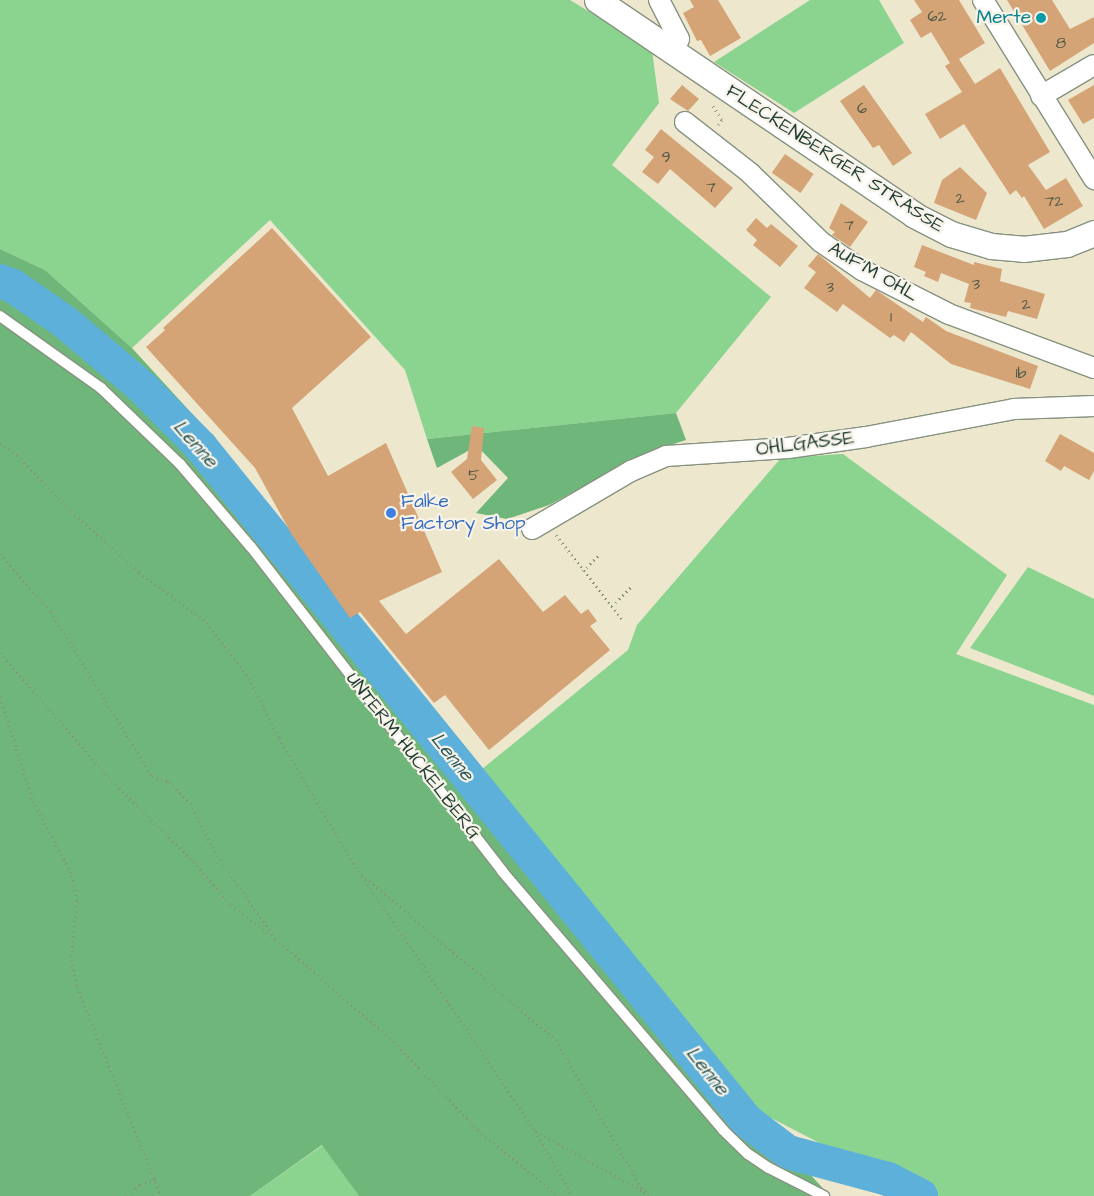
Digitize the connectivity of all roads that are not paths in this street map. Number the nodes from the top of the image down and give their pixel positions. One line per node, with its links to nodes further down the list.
1 (597, 0): 4 (street, FLECKENBERGER STRASSE)
2 (658, 0): 4 (street)
3 (983, 0): 6 (street)
4 (672, 51): 9 (street, FLECKENBERGER STRASSE)
5 (1094, 65): 6 (street)
6 (1041, 96): 8 (street)
7 (685, 122): 11 (street, AUF'M OHL)
8 (1094, 179)
9 (1094, 233)
10 (0, 316): 14 (lane, UNTERM HUCKELBERG)
11 (1094, 368)
12 (1094, 406): 13 (street, OHLGASSE)
13 (539, 526)
14 (824, 1196)

